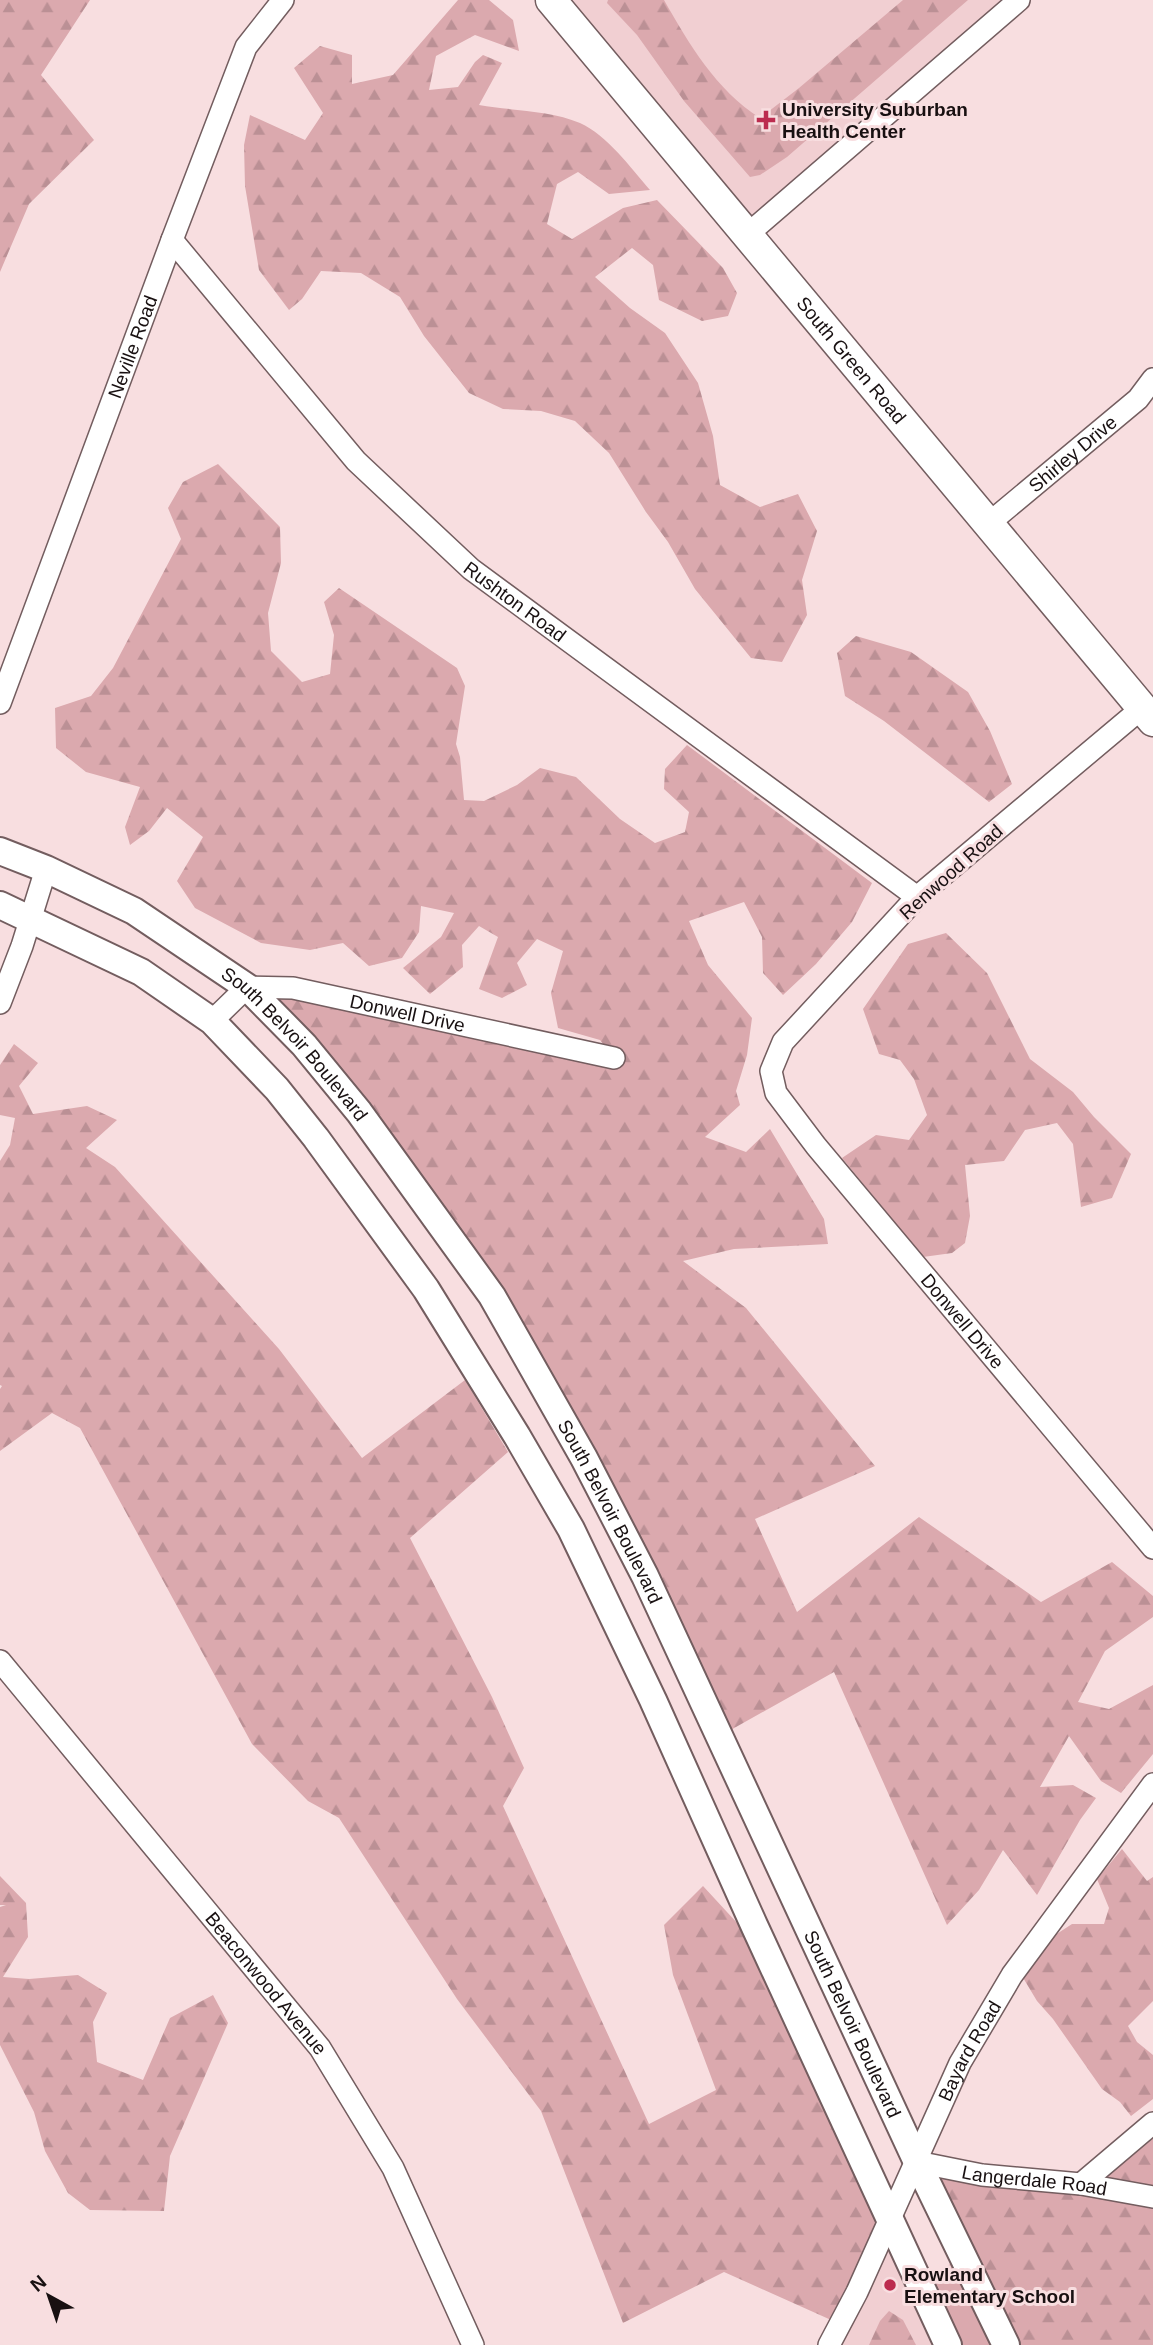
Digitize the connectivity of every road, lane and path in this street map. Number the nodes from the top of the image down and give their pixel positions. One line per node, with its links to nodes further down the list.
1 (283, 0): 5 (street, Neville Road)
2 (551, 0): 4 (main road, South Green Road)
3 (1019, 0): 4 (street)
4 (748, 234): 7 (main road, South Green Road)
5 (172, 240): 8 (street, Neville Road); 12 (street, Rushton Road)
6 (1153, 379): 7 (street, Shirley Drive)
7 (988, 524): 9 (main road, South Green Road)
8 (0, 703)
9 (1148, 715): 12 (street, Renwood Road)
10 (0, 851): 11 (street, South Belvoir Boulevard)
11 (46, 869): 14 (street); 15 (street, South Belvoir Boulevard)
12 (917, 897): 19 (street, Renwood Road)
13 (0, 905): 14 (street)
14 (31, 918): 16 (street); 17 (street)
15 (247, 987): 17 (street); 18 (street, Donwell Drive); 24 (street, South Belvoir Boulevard)
16 (0, 1003)
17 (212, 1021): 27 (street)
18 (614, 1058)
19 (776, 1093): 20 (street, Donwell Drive)
20 (1153, 1548)
21 (0, 1661): 28 (street, Beaconwood Avenue)
22 (1153, 1784): 24 (street, Bayard Road)
23 (1153, 2123): 25 (street)
24 (917, 2162): 25 (street, Langerdale Road); 27 (street, Bayard Road); 31 (street, South Belvoir Boulevard)
25 (1081, 2184): 26 (street, Langerdale Road)
26 (1153, 2197)
27 (890, 2217): 29 (street, Bayard Road); 30 (street)
28 (473, 2345)
29 (829, 2345)
30 (948, 2345)
31 (1006, 2345)

